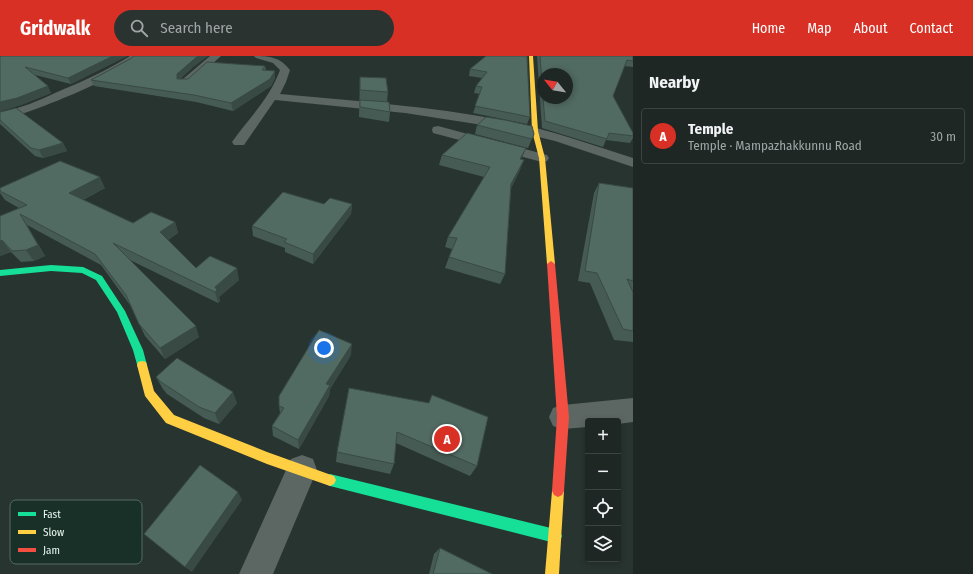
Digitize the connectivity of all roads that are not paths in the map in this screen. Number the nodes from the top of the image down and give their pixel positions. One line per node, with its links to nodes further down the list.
1 (136, 56): 7 (street)
2 (216, 56): 5 (street)
3 (259, 56): 6 (street)
4 (531, 56): 9 (street)
5 (184, 84)
6 (274, 96): 9 (street); 10 (street)
7 (0, 116)
8 (438, 130): 11 (street)
9 (535, 131): 11 (street); 12 (street)
10 (238, 142)
11 (542, 158): 15 (street)
12 (633, 162)
13 (0, 273): 16 (street)
14 (633, 410): 15 (street)
15 (563, 417): 17 (street)
16 (302, 470): 17 (street); 18 (street)
17 (555, 536): 19 (street)
18 (256, 574)
19 (552, 574)

